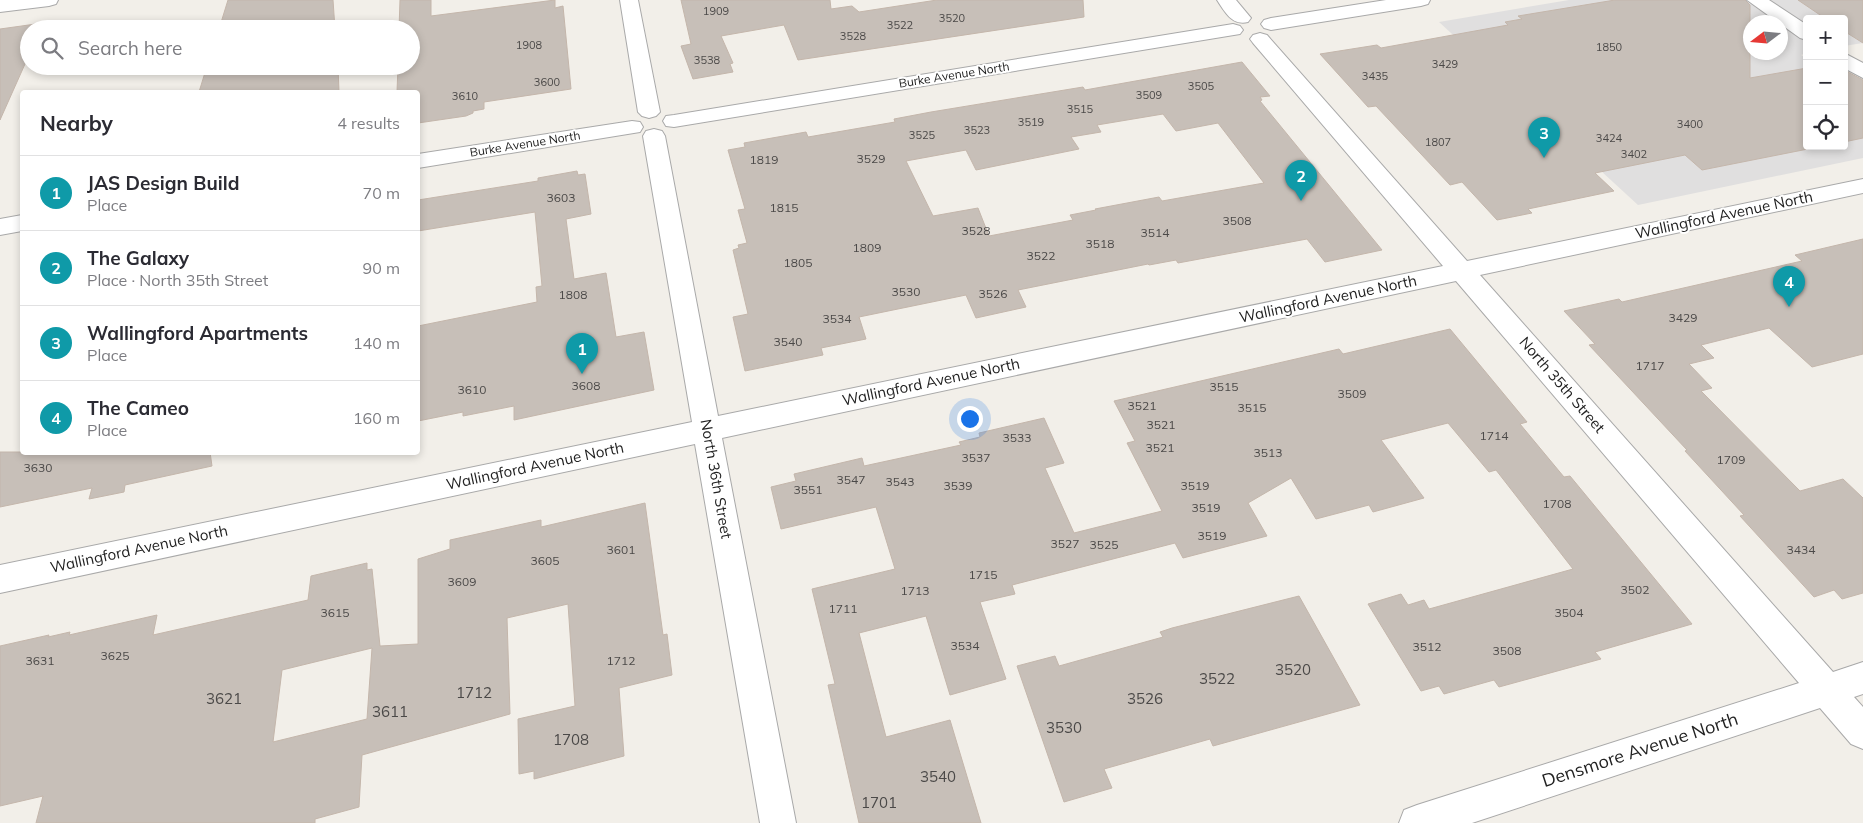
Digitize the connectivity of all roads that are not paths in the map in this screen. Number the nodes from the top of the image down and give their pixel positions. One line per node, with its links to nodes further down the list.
1 (49, 0): 6 (street)
2 (629, 0): 12 (street, North 36th Street)
3 (1226, 0): 7 (street)
4 (1421, 0): 9 (street)
5 (1756, 0): 8 (street)
6 (0, 6)
7 (1237, 24): 9 (street); 12 (street, Burke Avenue North)
8 (1803, 31)
9 (1265, 32): 17 (street, North 35th Street)
10 (1848, 63): 11 (street)
11 (1863, 72)
12 (652, 124): 13 (street, Burke Avenue North); 18 (street, North 36th Street)
13 (420, 161)
14 (1863, 186): 17 (street, Wallingford Avenue North)
15 (20, 223): 16 (street)
16 (0, 227)
17 (1462, 270): 18 (street, Wallingford Avenue North); 21 (street, North 35th Street)
18 (707, 430): 19 (street, Wallingford Avenue North); 23 (street, North 36th Street)
19 (0, 579)
20 (1863, 678): 21 (street, Densmore Avenue North)
21 (1827, 690): 22 (street, North 35th Street); 24 (street, Densmore Avenue North)
22 (1863, 732)
23 (778, 823)
24 (1417, 823)

